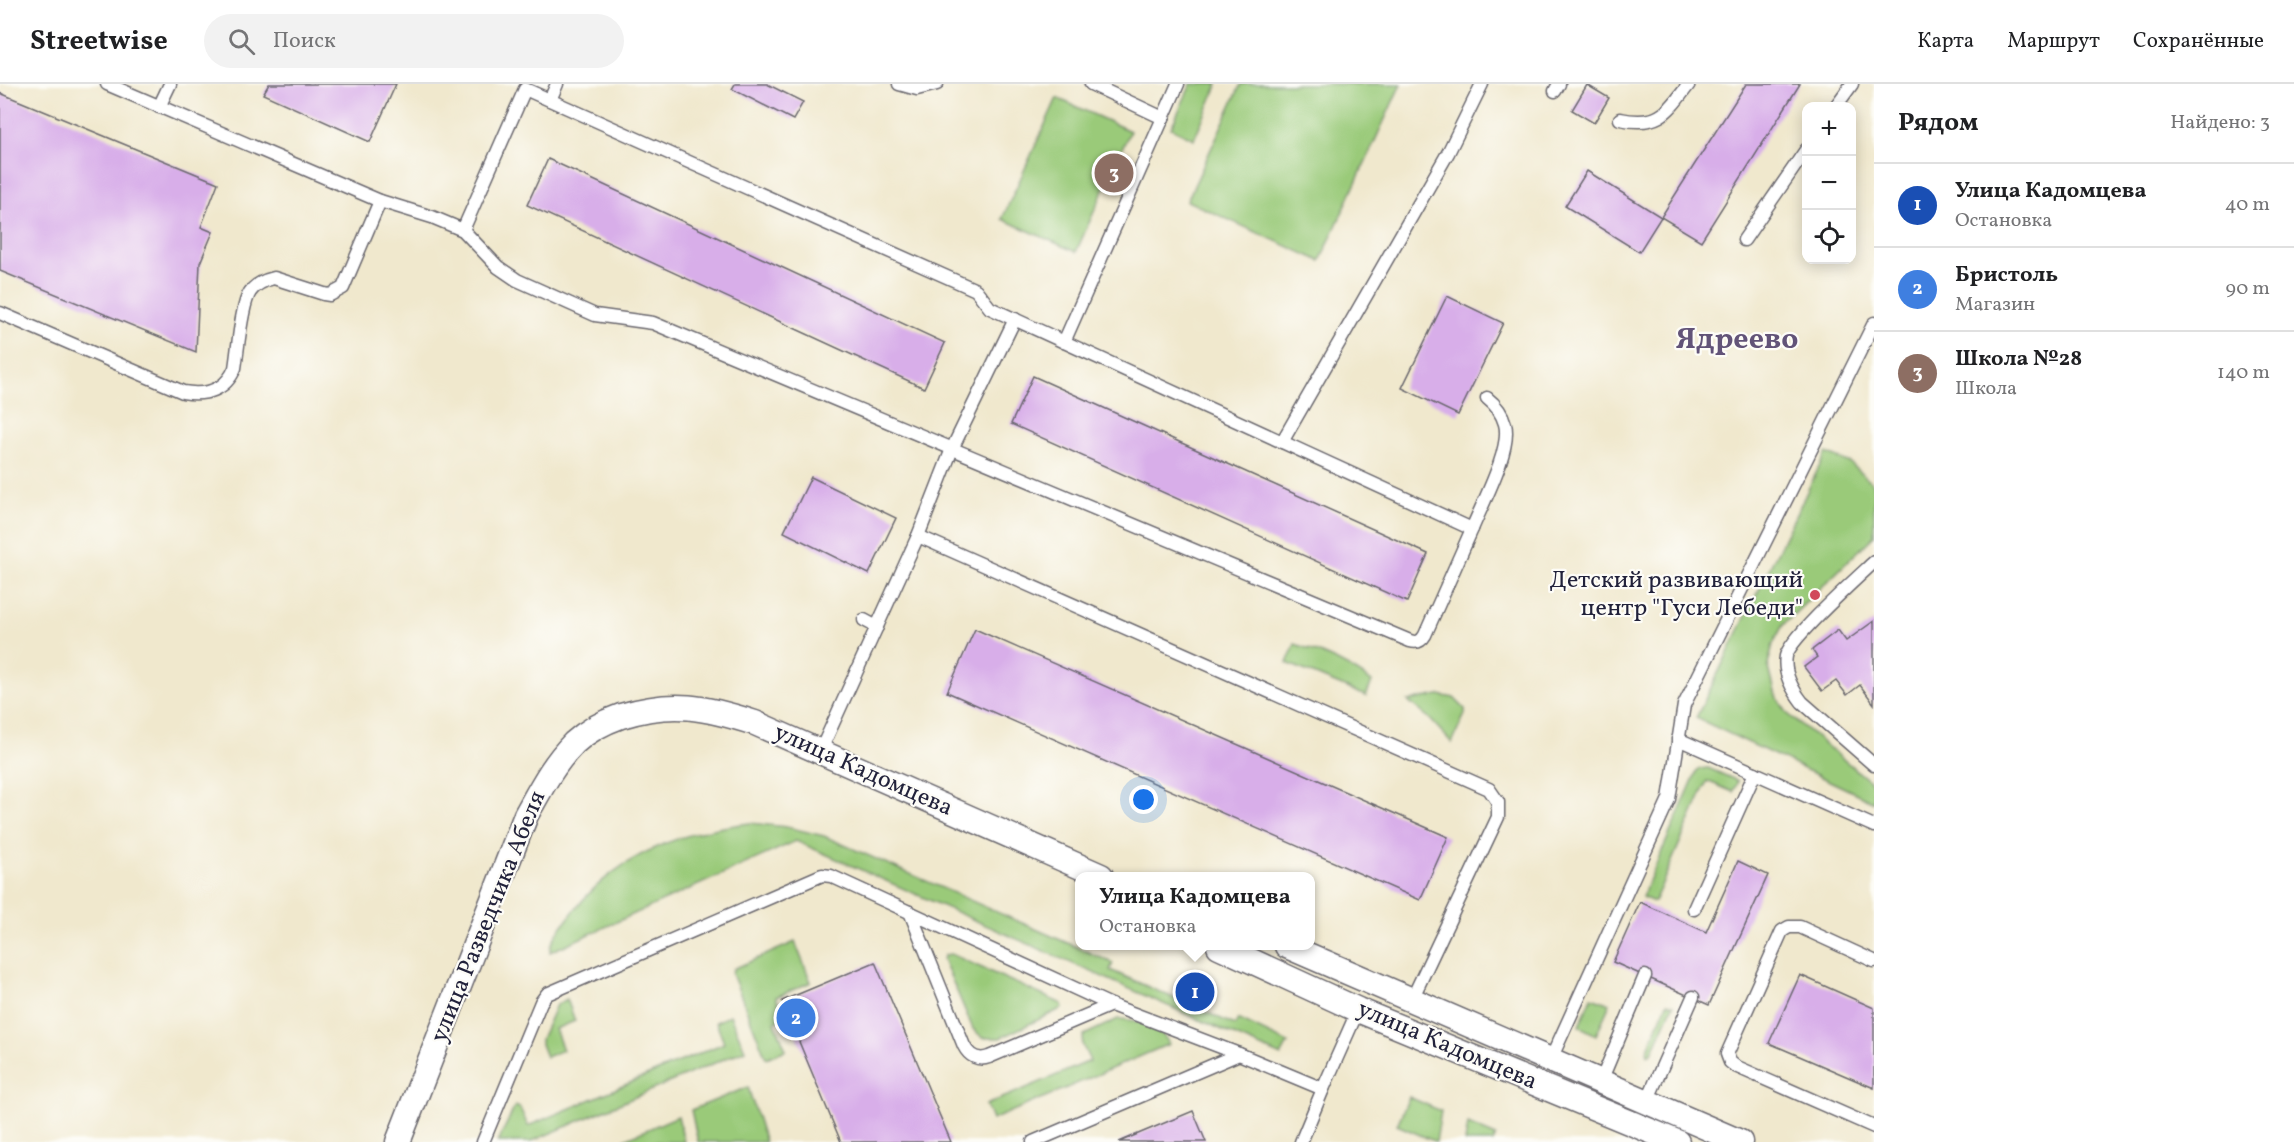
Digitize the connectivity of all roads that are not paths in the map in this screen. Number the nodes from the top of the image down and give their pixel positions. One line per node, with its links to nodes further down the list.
1 (107, 84): 14 (lane)
2 (170, 84): 14 (lane)
3 (557, 84): 12 (lane)
4 (899, 84): 5 (lane)
5 (937, 84)
6 (1091, 84): 15 (lane)
7 (1178, 84): 15 (lane)
8 (1482, 84): 26 (lane)
9 (1689, 84): 16 (lane)
10 (1852, 84): 13 (lane)
11 (520, 86): 12 (lane); 19 (lane)
12 (550, 100): 22 (lane)
13 (1839, 102)
14 (159, 107): 18 (lane)
15 (1163, 118): 24 (lane)
16 (1620, 119)
17 (1802, 156): 20 (lane)
18 (380, 201): 19 (lane); 21 (lane)
19 (463, 230): 27 (lane)
20 (1744, 240)
21 (0, 312)
22 (1015, 319): 24 (lane); 27 (lane)
23 (1874, 322): 34 (lane)
24 (1064, 342): 26 (lane)
25 (1487, 398): 28 (lane)
26 (1282, 442): 28 (lane)
27 (952, 449): 28 (lane); 29 (lane)
28 (1472, 529)
29 (918, 536): 32 (lane); 47 (lane)
30 (1874, 561): 36 (lane)
31 (864, 620): 32 (lane)
32 (878, 627): 35 (lane)
33 (615, 718): 35 (street, улица Кадомцева); 56 (street, улица Разведчика Абеля)
34 (1678, 739): 37 (lane); 51 (lane)
35 (820, 752): 39 (street, улица Кадомцева)
36 (1874, 765)
37 (1755, 773): 38 (lane); 40 (lane)
38 (1874, 826)
39 (1092, 872)
40 (1694, 909)
41 (910, 912): 48 (lane); 48 (lane); 57 (lane)
42 (1230, 950): 49 (street, улица Кадомцева)
43 (1299, 950): 47 (street, улица Кадомцева)
44 (1874, 961): 55 (lane)
45 (1645, 976): 52 (lane)
46 (1693, 997): 54 (lane)
47 (1412, 999): 51 (street, улица Кадомцева)
48 (1111, 1005): 50 (lane)
49 (1358, 1010): 53 (lane); 60 (street, улица Кадомцева)
50 (1239, 1054): 53 (lane); 58 (lane)
51 (1551, 1059): 52 (street, улица Кадомцева)
52 (1601, 1081): 54 (street, улица Кадомцева)
53 (1323, 1089): 59 (lane)
54 (1647, 1101): 61 (street, улица Кадомцева)
55 (1874, 1127)
56 (398, 1142)
57 (483, 1142)
58 (1033, 1142)
59 (1301, 1142)
60 (1677, 1142)
61 (1740, 1142)

